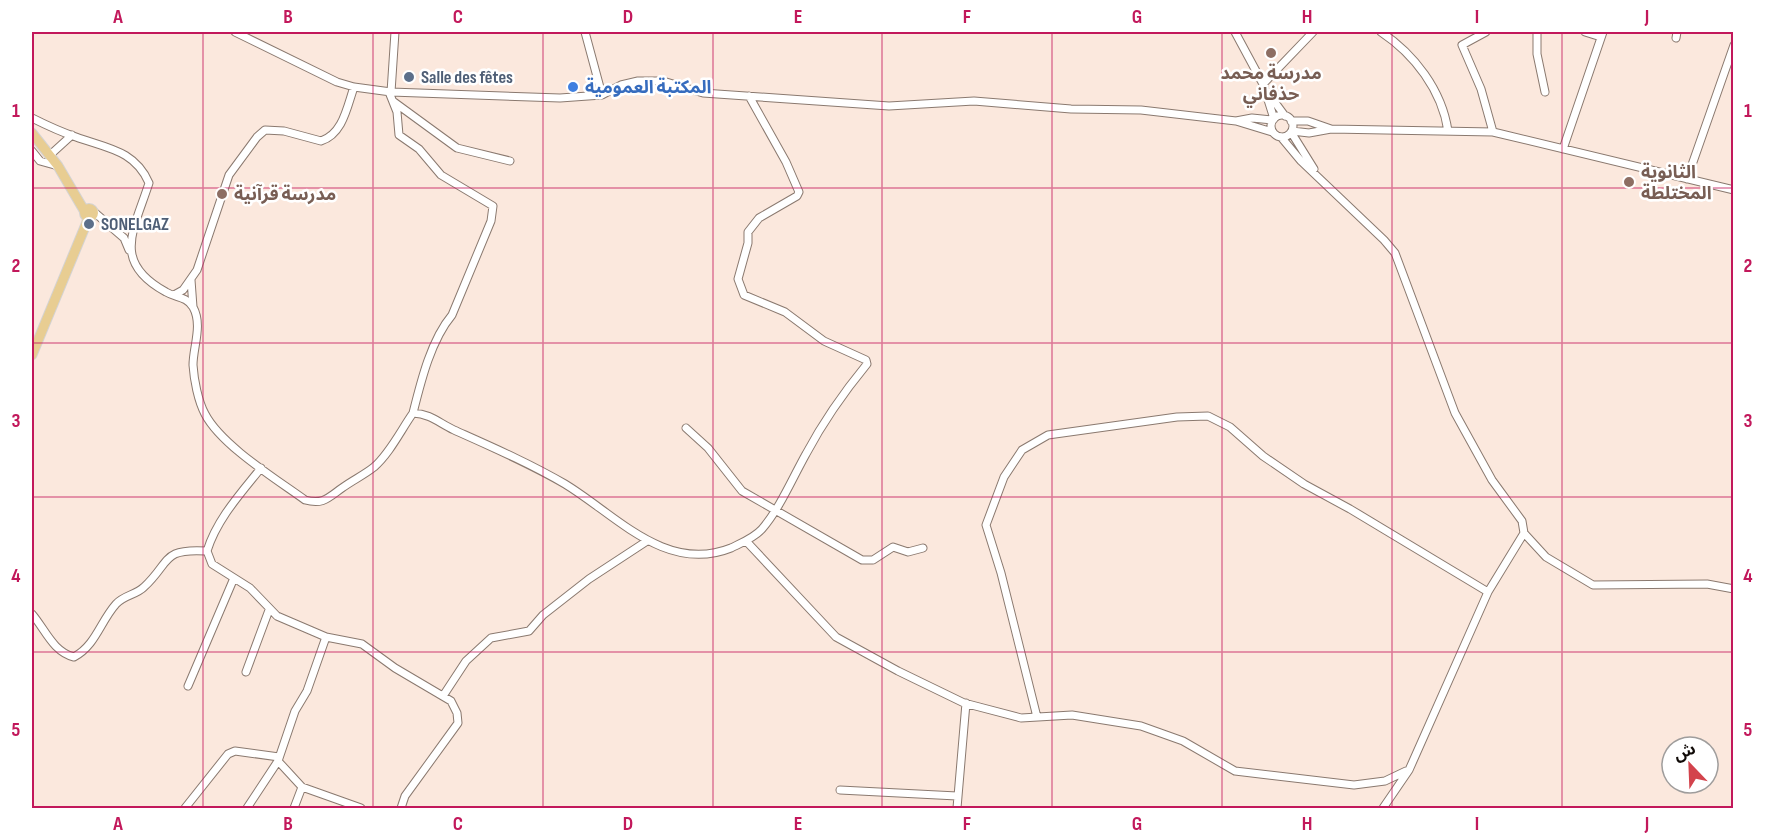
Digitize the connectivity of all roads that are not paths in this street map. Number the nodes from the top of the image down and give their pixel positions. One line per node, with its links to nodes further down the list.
1 (235, 32): 12 (street)
2 (395, 32): 15 (street)
3 (585, 32): 16 (street)
4 (1234, 32): 13 (street)
5 (1313, 32): 13 (street)
6 (1486, 32): 28 (street)
7 (1537, 32): 14 (street)
8 (1585, 32): 10 (street)
9 (1385, 33): 26 (street)
10 (1602, 34): 34 (street)
11 (1734, 45): 40 (street)
12 (354, 87): 15 (street); 46 (street)
13 (1265, 88): 18 (street); 21 (street)
14 (1545, 92)
15 (391, 95): 16 (street); 37 (street); 50 (street)
16 (602, 95): 17 (street)
17 (749, 96): 23 (street); 53 (street)
18 (1271, 111): 20 (street); 22 (street)
19 (32, 118): 31 (street)
20 (1264, 118): 22 (street); 23 (street)
21 (1288, 118): 22 (street); 24 (street); 25 (street)
22 (1273, 120): 27 (street)
23 (1236, 121): 27 (street)
24 (1331, 129): 26 (street); 30 (street)
25 (1292, 131): 30 (street); 32 (street); 33 (street)
26 (1448, 131): 28 (street)
27 (1272, 132): 32 (street)
28 (1493, 132): 34 (street)
29 (32, 133): 36 (main road)
30 (1309, 133): 33 (street)
31 (72, 135): 36 (street); 43 (street)
32 (1281, 137): 39 (street)
33 (1300, 147): 39 (street)
34 (1563, 149): 40 (street)
35 (32, 151): 38 (street)
36 (50, 155): 38 (main road)
37 (510, 161)
38 (58, 166): 42 (main road)
39 (1317, 174): 54 (street)
40 (1687, 179): 41 (street)
41 (1734, 190)
42 (88, 212): 44 (street); 49 (main road)
43 (133, 232): 44 (street); 45 (street)
44 (124, 238): 45 (street)
45 (130, 252): 47 (street)
46 (191, 280): 47 (street); 48 (street)
47 (174, 295): 48 (street)
48 (193, 307): 52 (street)
49 (32, 355)
50 (413, 413): 52 (street); 55 (street)
51 (686, 428): 53 (street)
52 (261, 468): 58 (street)
53 (774, 511): 56 (street); 57 (street)
54 (1524, 533): 60 (street); 61 (street)
55 (647, 541): 56 (street); 67 (street)
56 (746, 541): 68 (street)
57 (923, 548)
58 (207, 551): 59 (street); 63 (street)
59 (234, 578): 62 (street); 66 (street)
60 (1734, 589)
61 (1488, 592): 69 (street); 71 (street)
62 (268, 610): 64 (street); 65 (street)
63 (32, 614)
64 (326, 637): 67 (street); 70 (street)
65 (246, 672)
66 (188, 686)
67 (443, 696): 81 (street)
68 (966, 703): 69 (street); 76 (street)
69 (1037, 717): 72 (street)
70 (279, 759): 73 (street); 77 (street); 78 (street)
71 (1408, 770): 72 (street); 75 (street)
72 (1385, 781): 75 (street)
73 (302, 787): 79 (street); 80 (street)
74 (840, 790): 76 (street)
75 (1394, 794): 83 (street)
76 (957, 796): 82 (street)
77 (185, 808)
78 (247, 808)
79 (294, 808)
80 (361, 808)
81 (401, 808)
82 (957, 808)
83 (1383, 808)

